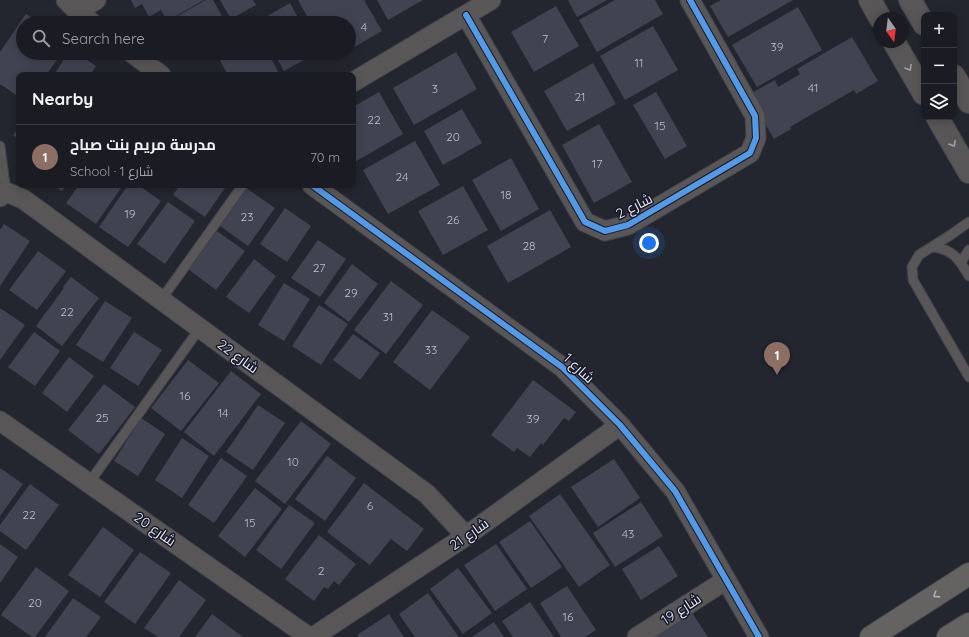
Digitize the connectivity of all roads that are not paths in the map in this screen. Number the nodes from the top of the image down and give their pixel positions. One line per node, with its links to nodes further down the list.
1 (96, 0): 6 (street)
2 (491, 0): 8 (street)
3 (690, 0): 8 (street, شارع 2)
4 (870, 0): 7 (street)
5 (910, 0): 10 (street)
6 (71, 6): 9 (street)
7 (877, 12)
8 (466, 15): 14 (street)
9 (83, 16)
10 (921, 19)
11 (897, 48): 16 (street, one-way to 16)
12 (141, 60): 13 (street)
13 (157, 72)
14 (356, 80)
15 (957, 81): 17 (street)
16 (921, 89)
17 (969, 102)
18 (939, 120): 20 (street, one-way to 20)
19 (0, 146): 23 (lane)
20 (969, 172)
21 (241, 188): 29 (lane)
22 (316, 188): 33 (street, شارع 1)
23 (3, 194): 29 (street, شارع 22)
24 (969, 222): 25 (lane)
25 (932, 247): 27 (lane); 31 (lane)
26 (969, 250): 27 (lane)
27 (962, 262): 28 (lane)
28 (969, 276)
29 (161, 300): 30 (street, شارع 22)
30 (200, 328): 34 (lane); 35 (street, شارع 22)
31 (969, 378)
32 (0, 421): 34 (street, شارع 20)
33 (620, 425): 35 (street, شارع 21); 37 (street, شارع 1)
34 (88, 483): 39 (street, شارع 20)
35 (466, 536): 40 (street, شارع 21)
36 (969, 574): 43 (main road, one-way to 43)
37 (726, 580): 41 (street, شارع 19); 42 (street, شارع 1)
38 (969, 624): 44 (main road)
39 (309, 637)
40 (313, 637)
41 (637, 637)
42 (759, 637)
43 (871, 637)
44 (948, 637)

